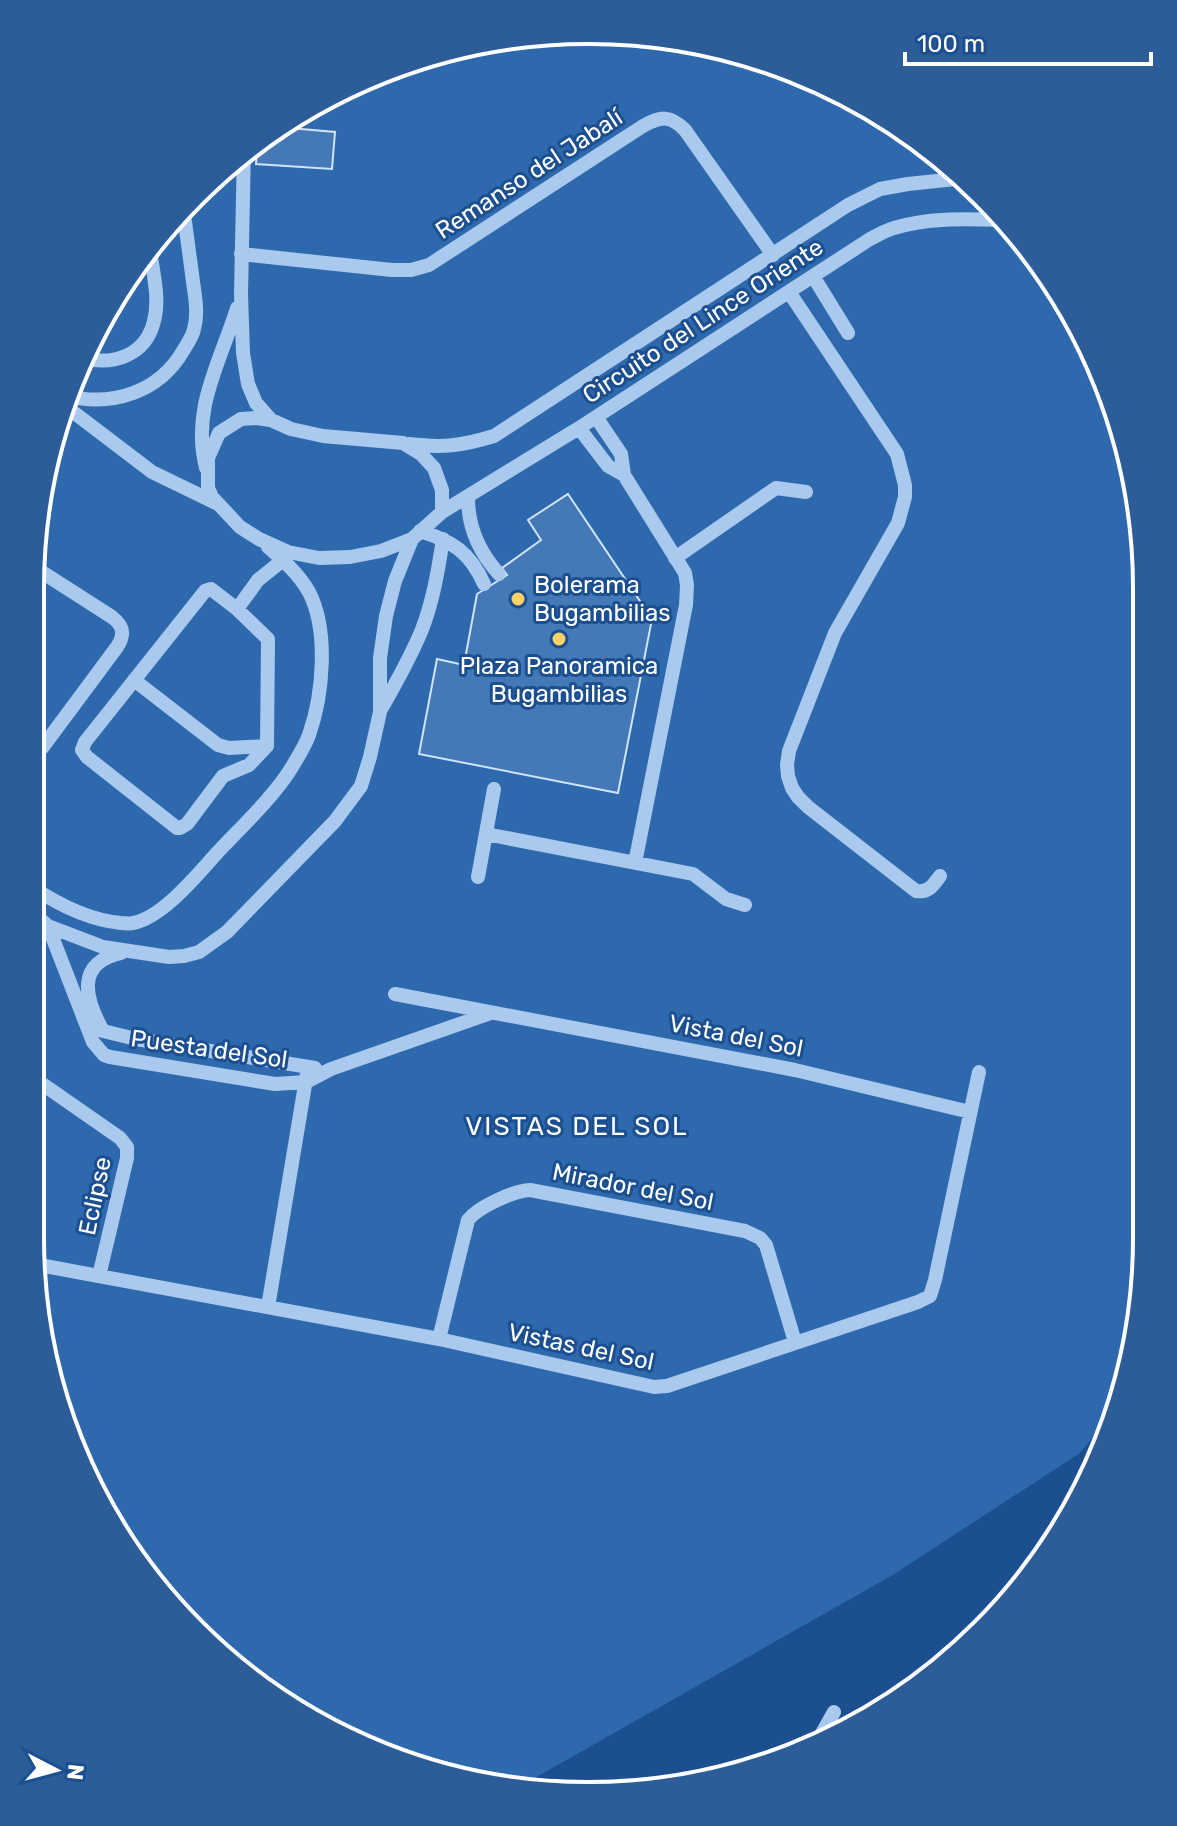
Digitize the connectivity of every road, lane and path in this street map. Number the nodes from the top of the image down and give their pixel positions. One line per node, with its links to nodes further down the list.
1 (243, 168): 5 (street)
2 (949, 180): 6 (street, Circuito del Lince Oriente)
3 (989, 220): 8 (street, Circuito del Lince Oriente)
4 (185, 223): 13 (street)
5 (241, 254): 6 (street, Remanso del Jabalí); 10 (street)
6 (773, 255): 18 (street, Circuito del Lince Oriente)
7 (152, 264): 12 (street)
8 (813, 276): 9 (street, Circuito del Lince Oriente); 11 (street)
9 (789, 292): 15 (street, Circuito del Lince Oriente); 41 (street)
10 (241, 294): 16 (street); 19 (street)
11 (848, 333)
12 (94, 361)
13 (79, 397)
14 (73, 412): 23 (street)
15 (596, 417): 17 (street, Circuito del Lince Oriente); 20 (street)
16 (271, 420): 18 (street, Circuito del Lince Oriente); 19 (street)
17 (579, 428): 20 (street); 22 (street, Circuito del Lince Oriente)
18 (403, 443): 24 (street)
19 (207, 473): 23 (street)
20 (624, 475): 28 (street)
21 (806, 492): 28 (street)
22 (468, 498): 24 (street, Circuito del Lince Oriente); 31 (street)
23 (218, 505): 26 (street)
24 (442, 512): 25 (street, Circuito del Lince Oriente)
25 (416, 535): 26 (street); 27 (street); 35 (street)
26 (259, 539): 29 (street)
27 (443, 539): 32 (street); 35 (street)
28 (675, 558): 40 (street)
29 (283, 560): 33 (street); 43 (street)
30 (44, 574): 36 (street)
31 (499, 574)
32 (484, 584)
33 (237, 609): 34 (street); 37 (street)
34 (134, 680): 37 (street); 37 (street)
35 (380, 712): 47 (street)
36 (44, 745)
37 (267, 746)
38 (494, 789): 39 (street)
39 (486, 834): 40 (street); 42 (street)
40 (635, 863): 44 (street)
41 (940, 876)
42 (478, 877)
43 (44, 894)
44 (745, 905)
45 (44, 922): 46 (street)
46 (48, 926): 47 (street); 50 (street)
47 (126, 952): 50 (street, Puesta del Sol)
48 (395, 994): 49 (street, Vista del Sol)
49 (492, 1012): 54 (street); 56 (street, Vista del Sol)
50 (98, 1037): 51 (street, Puesta del Sol); 52 (street, Puesta del Sol)
51 (136, 1039): 52 (street); 54 (street, Puesta del Sol)
52 (133, 1061): 54 (street, Puesta del Sol)
53 (979, 1072): 56 (street, Vistas del Sol)
54 (307, 1075): 59 (street, Puesta del Sol)
55 (44, 1085): 58 (street, Eclipse)
56 (970, 1112): 61 (street, Vistas del Sol)
57 (45, 1266): 58 (street, Vistas del Sol)
58 (99, 1276): 59 (street, Vistas del Sol)
59 (268, 1307): 60 (street, Vistas del Sol)
60 (439, 1339): 61 (street, Vistas del Sol); 61 (street, Mirador del Sol)
61 (795, 1342)
62 (834, 1712): 63 (street)
63 (825, 1728)

